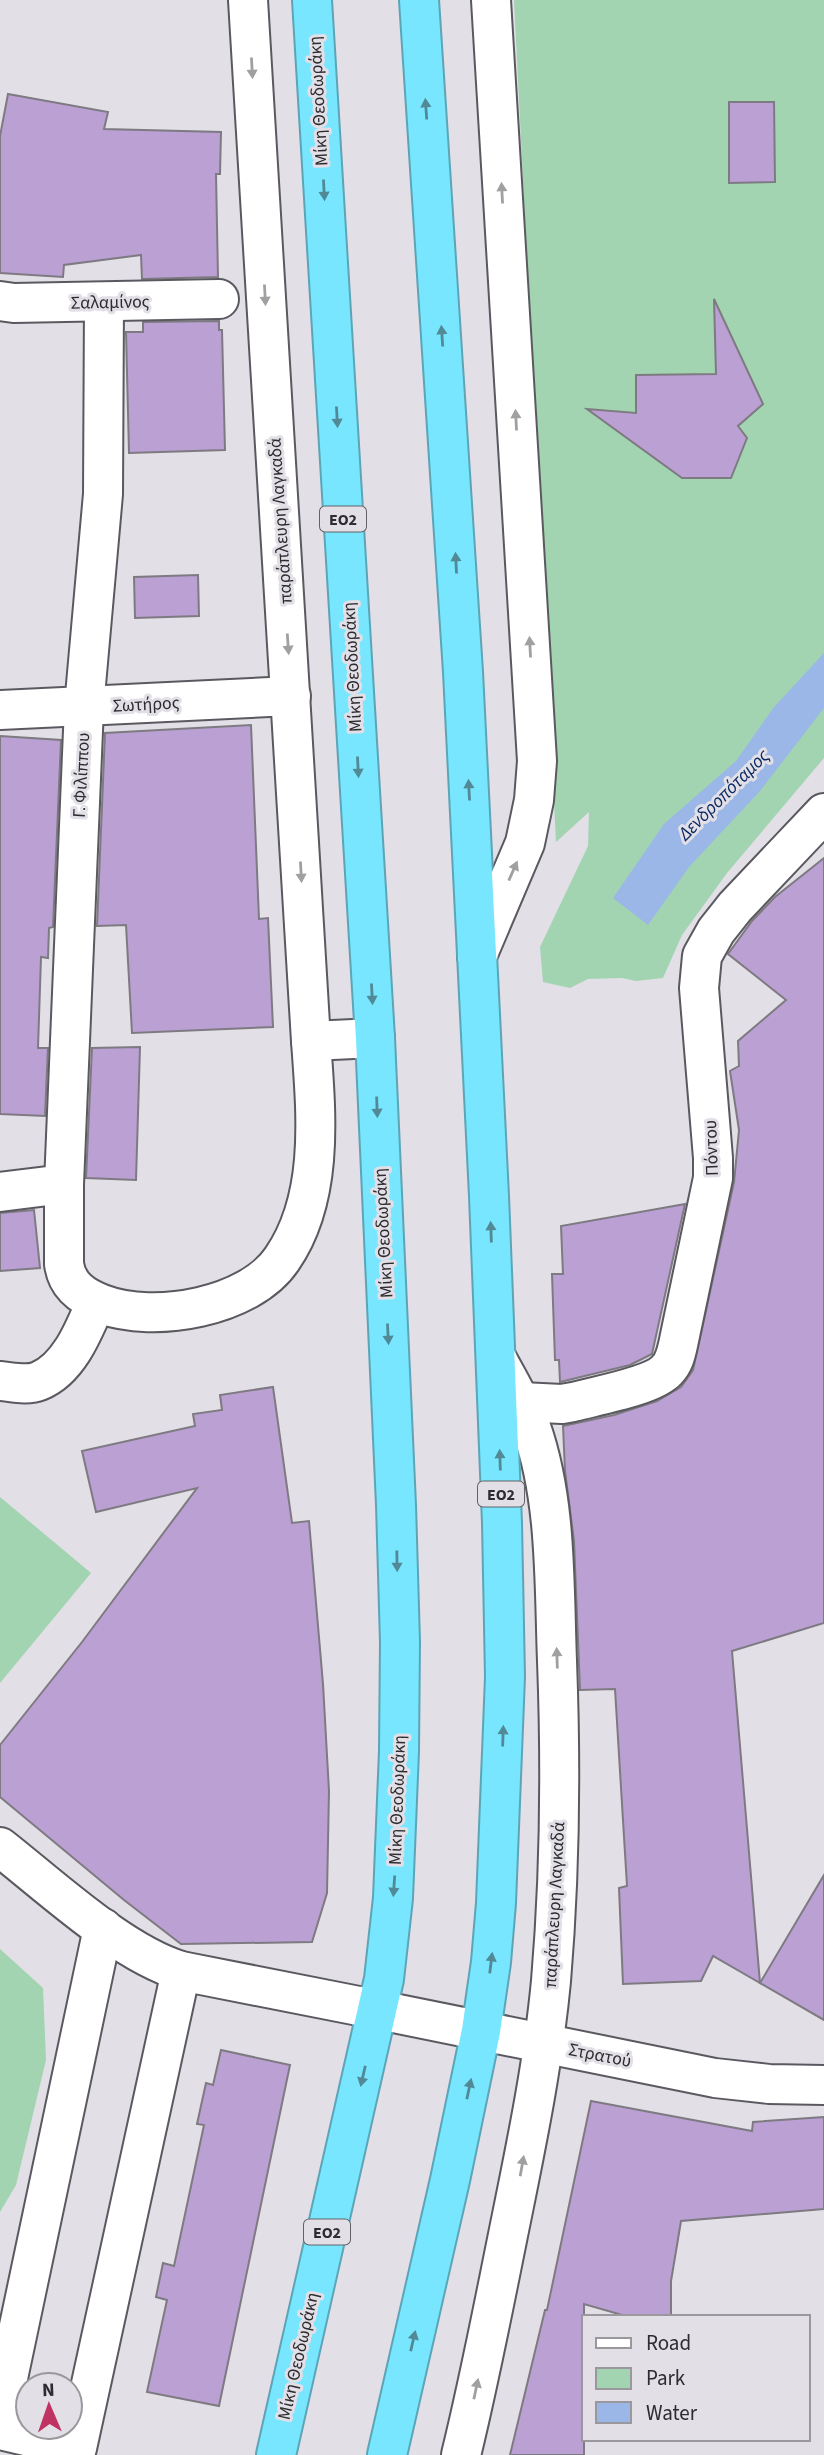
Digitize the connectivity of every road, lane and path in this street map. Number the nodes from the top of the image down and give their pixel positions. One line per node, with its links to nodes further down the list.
1 (248, 0): 8 (street, παράπλευρη Λαγκαδά, one-way to 8)
2 (312, 0): 13 (highway, Μίκη Θεοδωράκη / ΕΟ2, one-way to 13)
3 (419, 0): 12 (highway, ΕΟ2, one-way to 3)
4 (491, 0): 12 (street, one-way to 4)
5 (219, 299): 7 (street, Σαλαμίνος)
6 (0, 301): 7 (street, Σαλαμίνος)
7 (104, 302): 9 (street, Γ. Φιλίππου)
8 (291, 696): 9 (street, Σωτήρος); 14 (street, παράπλευρη Λαγκαδά, one-way to 14)
9 (84, 707): 10 (street, Σωτήρος); 15 (street, Γ. Φιλίππου)
10 (0, 710)
11 (824, 813): 20 (street, Πόντου)
12 (477, 956): 18 (highway, ΕΟ2, one-way to 12)
13 (374, 1038): 14 (street); 24 (highway, Μίκη Θεοδωράκη / ΕΟ2, one-way to 24)
14 (311, 1041): 17 (street, παράπλευρη Λαγκαδά)
15 (64, 1184): 16 (street); 17 (street, Γ. Φιλίππου)
16 (0, 1192)
17 (96, 1302): 19 (street)
18 (496, 1357): 20 (street, παράπλευρη Λαγκαδά); 25 (highway, ΕΟ2, one-way to 18)
19 (0, 1381)
20 (521, 1402): 26 (street, παράπλευρη Λαγκαδά, one-way to 20)
21 (0, 1847): 22 (street, Στρατού)
22 (103, 1928): 23 (street, Στρατού); 28 (street)
23 (181, 1971): 24 (street, Στρατού); 29 (street)
24 (379, 2010): 25 (street, Στρατού); 30 (highway, Μίκη Θεοδωράκη / ΕΟ2, one-way to 30)
25 (481, 2031): 26 (street, Στρατού); 31 (highway, ΕΟ2, one-way to 25)
26 (544, 2044): 27 (street, Στρατού); 32 (street, παράπλευρη Λαγκαδά, one-way to 26)
27 (822, 2082)
28 (0, 2416)
29 (0, 2430)
30 (276, 2455)
31 (387, 2455)
32 (461, 2455)

